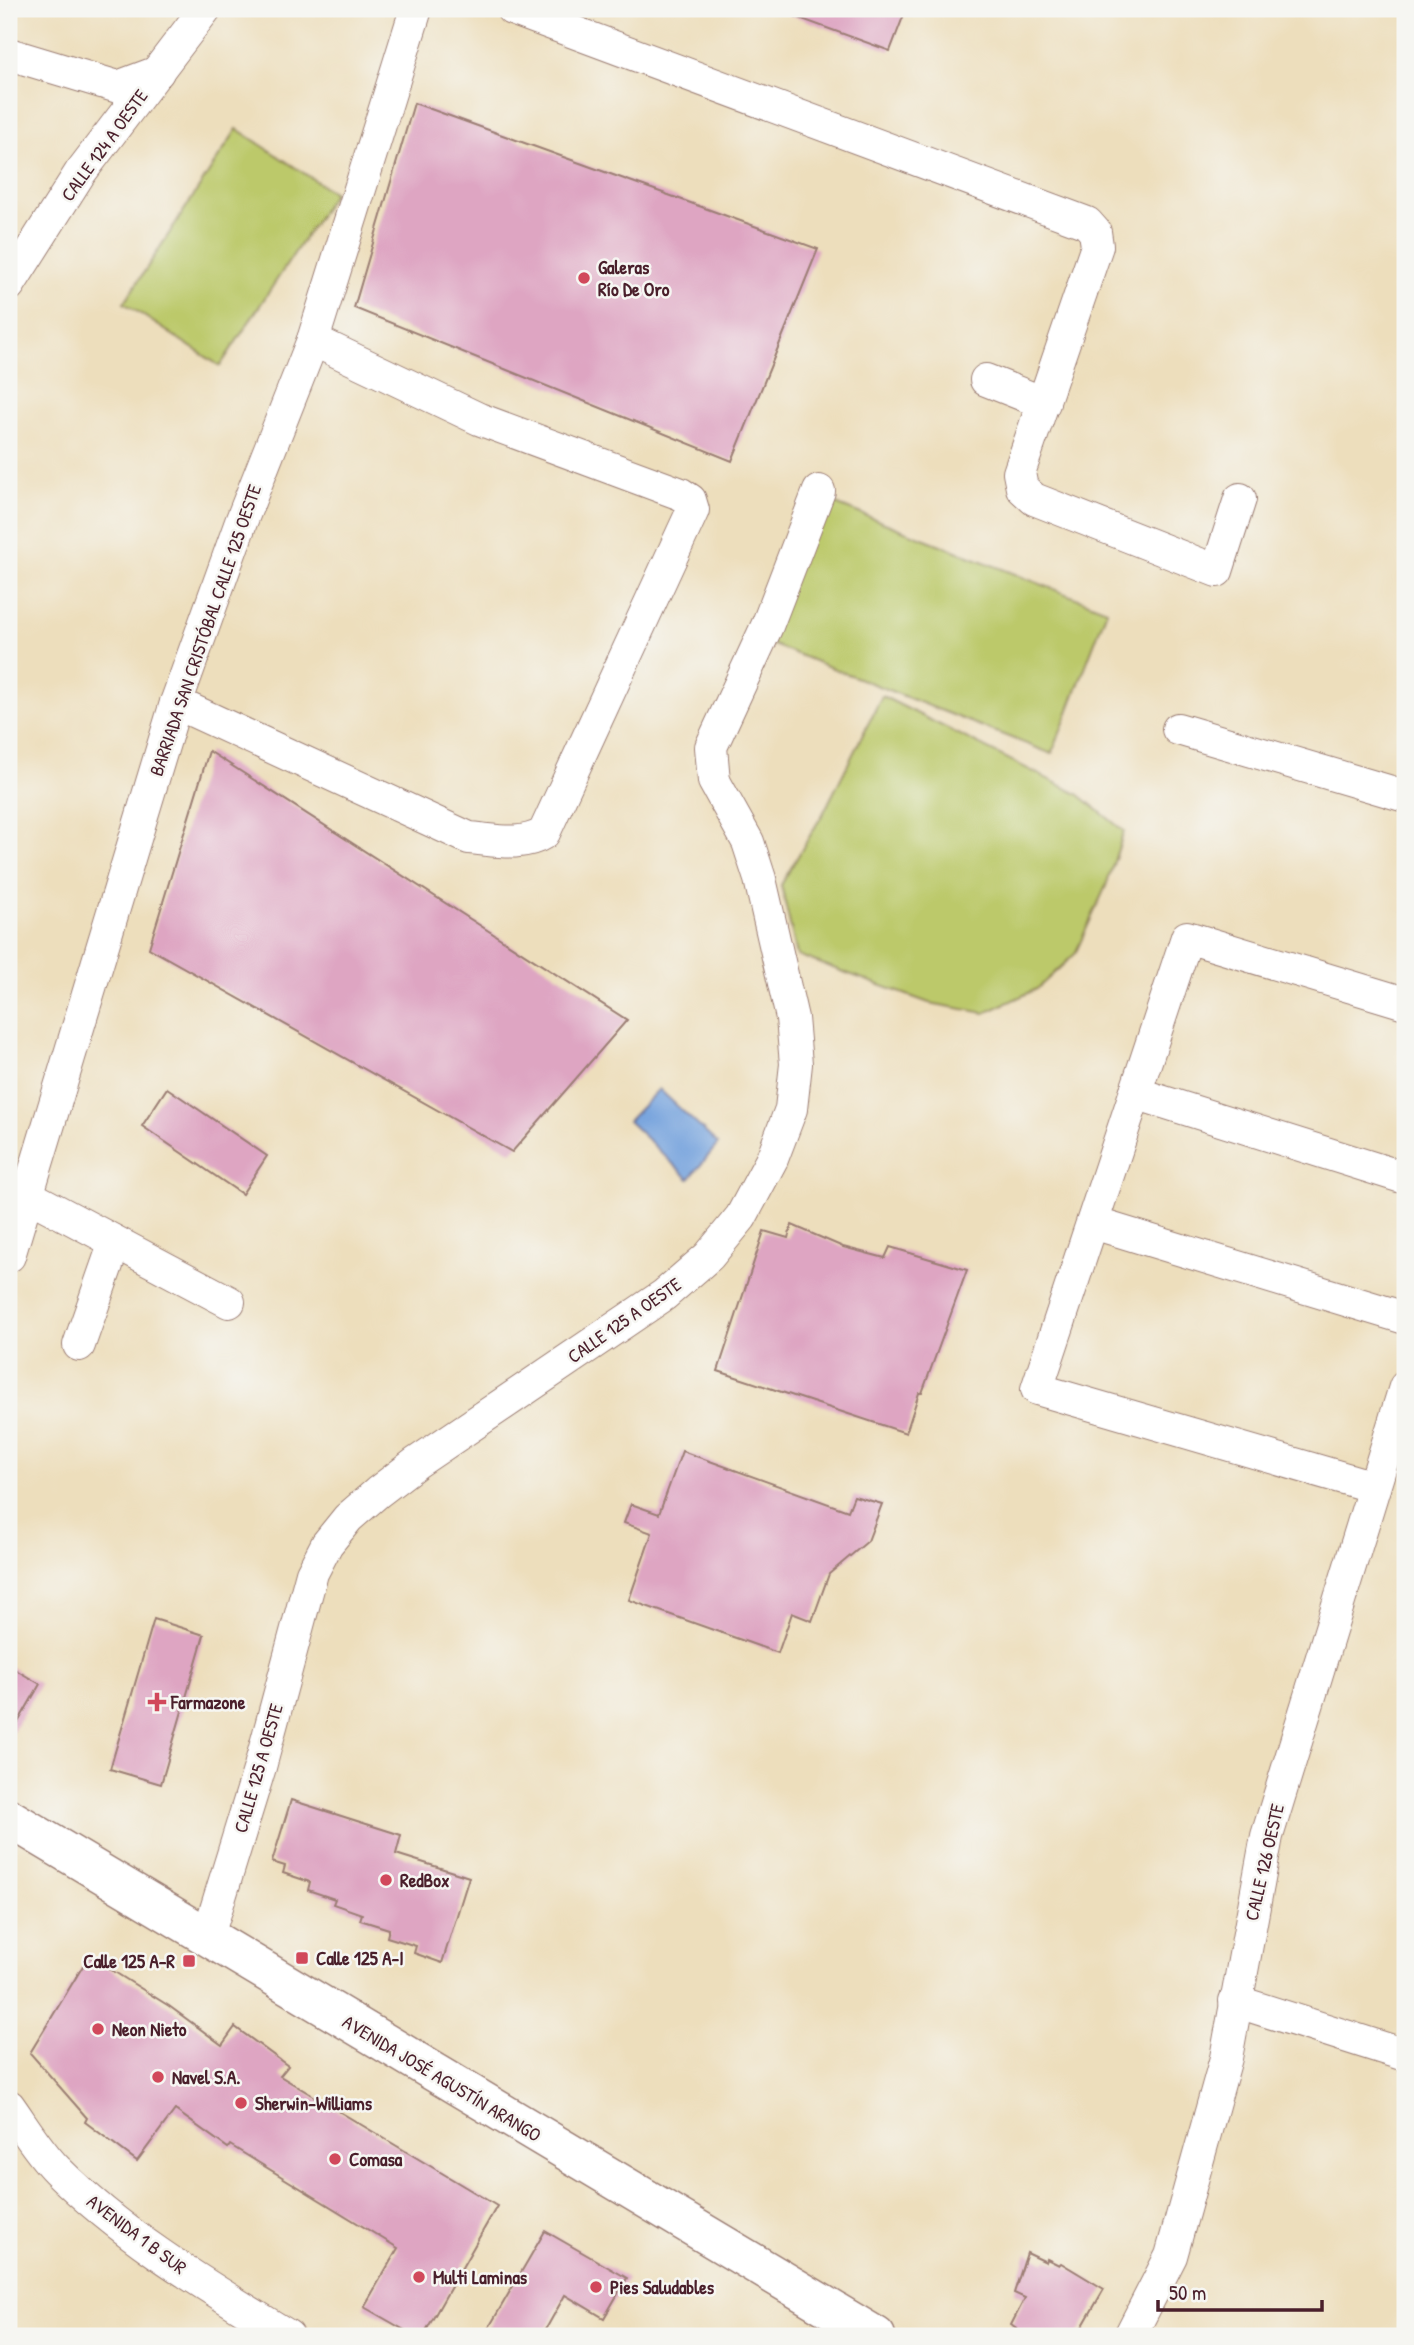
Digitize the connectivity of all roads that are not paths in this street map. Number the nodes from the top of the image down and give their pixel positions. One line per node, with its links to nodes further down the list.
1 (205, 9): 5 (street, CALLE 124 A OESTE)
2 (416, 9): 7 (street, BARRIADA SAN CRISTÓBAL CALLE 125 OESTE)
3 (512, 9): 9 (street)
4 (9, 54): 5 (street)
5 (159, 71): 6 (street, CALLE 124 A OESTE)
6 (9, 285)
7 (313, 340): 12 (street, BARRIADA SAN CRISTÓBAL CALLE 125 OESTE); 12 (street)
8 (986, 380): 9 (street)
9 (1044, 403): 11 (street)
10 (819, 491): 28 (street, CALLE 125 A OESTE)
11 (1240, 499)
12 (176, 703): 18 (street, BARRIADA SAN CRISTÓBAL CALLE 125 OESTE)
13 (1178, 729): 14 (street)
14 (1405, 796)
15 (1405, 1003): 16 (street)
16 (1135, 1093): 17 (street); 19 (street)
17 (1405, 1178)
18 (27, 1195): 20 (street); 21 (street, BARRIADA SAN CRISTÓBAL CALLE 125 OESTE)
19 (1093, 1223): 23 (street); 26 (street)
20 (115, 1242): 22 (street); 24 (street)
21 (9, 1256)
22 (229, 1302)
23 (1405, 1318)
24 (79, 1345)
25 (1405, 1387): 26 (street, CALLE 126 OESTE)
26 (1374, 1488): 29 (street, CALLE 126 OESTE)
27 (9, 1818): 28 (main road, AVENIDA JOSÉ AGUSTÍN ARANGO)
28 (207, 1939): 33 (main road, AVENIDA JOSÉ AGUSTÍN ARANGO)
29 (1235, 2001): 30 (street); 34 (street, CALLE 126 OESTE)
30 (1405, 2054)
31 (9, 2106): 32 (street, AVENIDA 1 B SUR)
32 (288, 2336)
33 (876, 2336)
34 (1130, 2336)

